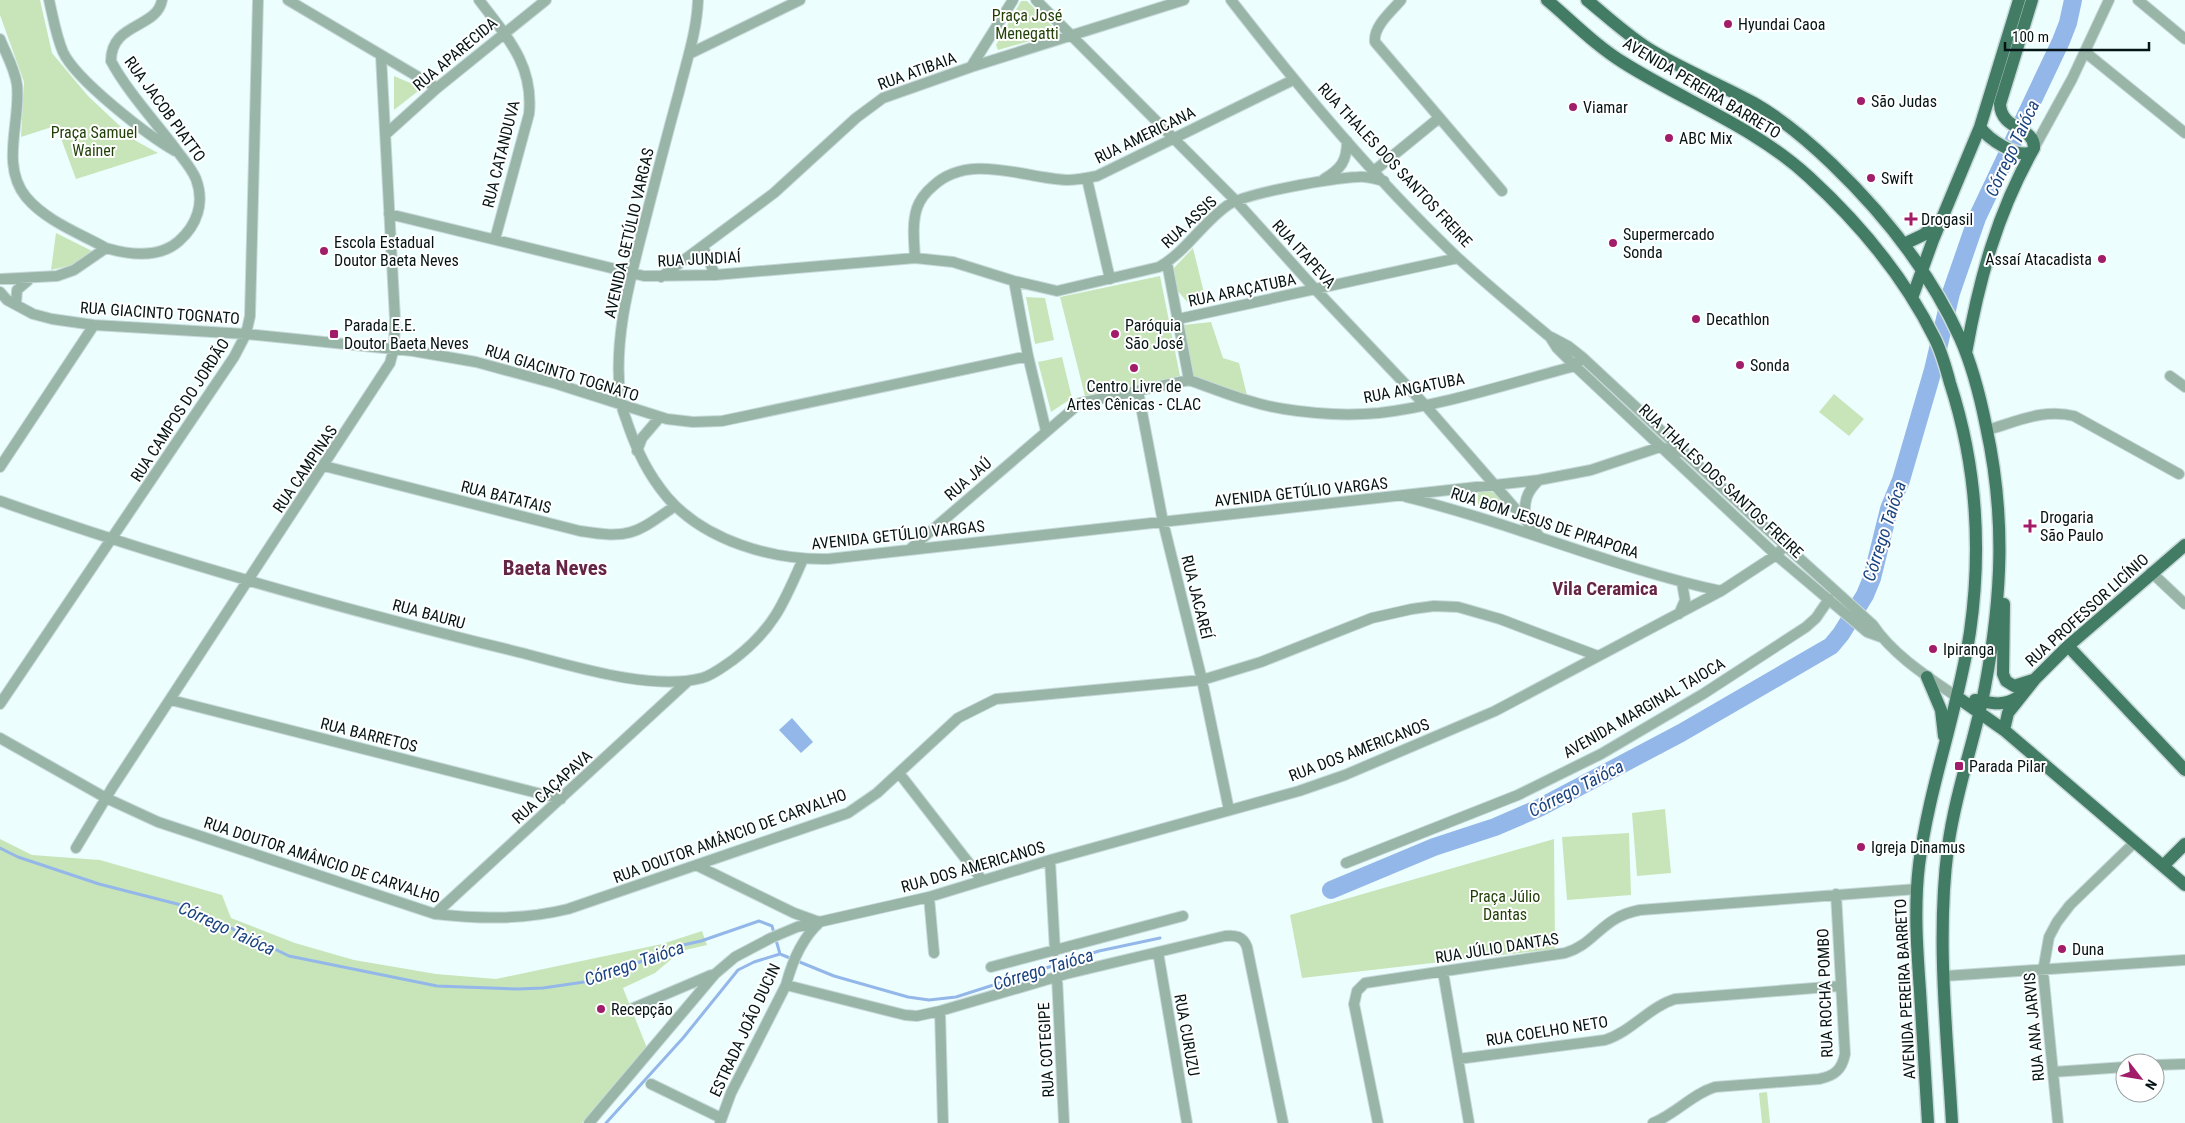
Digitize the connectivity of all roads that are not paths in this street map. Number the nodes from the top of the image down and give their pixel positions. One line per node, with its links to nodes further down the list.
1 (50, 0): 39 (street)
2 (162, 0): 39 (street, RUA JACOB PIATTO)
3 (258, 0): 69 (street, RUA CAMPOS DO JORDÃO)
4 (288, 0): 26 (street)
5 (479, 0): 20 (street, RUA CATANDUVA)
6 (546, 0): 20 (street, RUA APARECIDA)
7 (698, 0): 25 (street, AVENIDA GETÚLIO VARGAS)
8 (800, 0): 25 (street)
9 (1013, 0): 27 (street)
10 (1036, 0): 21 (street, RUA ITAPEVA)
11 (1184, 0): 21 (street, RUA ATIBAIA)
12 (1232, 0): 28 (street, RUA THALES DOS SANTOS FREIRE)
13 (1401, 0): 31 (street)
14 (1547, 0): 65 (main road, AVENIDA PEREIRA BARRETO)
15 (1587, 0): 49 (main road, AVENIDA PEREIRA BARRETO)
16 (2019, 0): 32 (main road)
17 (2032, 0): 33 (main road)
18 (2109, 0): 24 (street)
19 (2138, 0): 23 (street)
20 (504, 33): 29 (street, RUA APARECIDA); 48 (street, RUA CATANDUVA)
21 (1070, 36): 27 (street, RUA ATIBAIA); 36 (street, RUA ITAPEVA)
22 (0, 38): 51 (street, RUA JACOB PIATTO)
23 (2185, 39)
24 (2085, 52): 30 (street); 35 (street)
25 (689, 54): 56 (street, AVENIDA GETÚLIO VARGAS)
26 (381, 56): 29 (street); 34 (street, RUA CAMPINAS)
27 (971, 67): 50 (street, RUA ATIBAIA)
28 (1294, 80): 36 (street, RUA AMERICANA); 37 (street, RUA THALES DOS SANTOS FREIRE)
29 (437, 88): 34 (street, RUA APARECIDA)
30 (2052, 116): 33 (street); 38 (street)
31 (1439, 118): 40 (street); 44 (street)
32 (1980, 127): 38 (main road); 47 (main road)
33 (2027, 133): 38 (main road)
34 (386, 134): 46 (street, RUA CAMPINAS)
35 (2185, 134)
36 (1172, 138): 41 (street, RUA AMERICANA); 45 (street, RUA ITAPEVA)
37 (1347, 141): 40 (street, RUA THALES DOS SANTOS FREIRE); 43 (street, RUA ASSIS)
38 (2033, 150): 72 (main road)
39 (180, 154): 51 (street, RUA JACOB PIATTO)
40 (1374, 171): 42 (street, RUA THALES DOS SANTOS FREIRE)
41 (1087, 178): 52 (street, RUA AMERICANA); 61 (street)
42 (1384, 181): 43 (street, RUA ASSIS); 53 (street, RUA THALES DOS SANTOS FREIRE)
43 (1318, 182): 45 (street, RUA ASSIS)
44 (1502, 191)
45 (1236, 201): 54 (street, RUA ASSIS); 63 (street, RUA ITAPEVA)
46 (390, 214): 48 (street, RUA JUNDIAÍ); 71 (street, RUA CAMPINAS)
47 (1942, 217): 49 (main road); 55 (main road)
48 (495, 239): 56 (street, RUA JUNDIAÍ)
49 (1904, 244): 55 (main road, AVENIDA PEREIRA BARRETO)
50 (703, 247): 57 (street); 58 (street, RUA ATIBAIA)
51 (106, 248): 60 (street)
52 (915, 258): 57 (street, RUA JUNDIAÍ); 62 (street, RUA JUNDIAÍ)
53 (1458, 258): 63 (street, RUA ARAÇATUBA); 70 (street, RUA THALES DOS SANTOS FREIRE)
54 (1167, 263): 61 (street, RUA JUNDIAÍ); 67 (street)
55 (1922, 269): 65 (main road); 72 (main road, AVENIDA PEREIRA BARRETO)
56 (631, 274): 58 (street, RUA JUNDIAÍ); 80 (street, AVENIDA GETÚLIO VARGAS)
57 (715, 275): 58 (street, RUA JUNDIAÍ)
58 (661, 277)
59 (0, 278): 60 (street)
60 (31, 278): 66 (street)
61 (1110, 279): 62 (street, RUA JUNDIAÍ)
62 (1014, 281): 73 (street)
63 (1316, 290): 67 (street, RUA ARAÇATUBA); 81 (street, RUA ITAPEVA)
64 (0, 292): 66 (street, RUA GIACINTO TOGNATO)
65 (1912, 298): 121 (main road, AVENIDA PEREIRA BARRETO)
66 (16, 304): 68 (street, RUA GIACINTO TOGNATO)
67 (1178, 319): 77 (street)
68 (94, 326): 69 (street, RUA GIACINTO TOGNATO); 89 (street)
69 (246, 334): 71 (street, RUA GIACINTO TOGNATO); 99 (street, RUA CAMPOS DO JORDÃO)
70 (1550, 337): 74 (street, RUA THALES DOS SANTOS FREIRE); 75 (street, RUA THALES DOS SANTOS FREIRE)
71 (394, 348): 80 (street, RUA GIACINTO TOGNATO); 88 (street, RUA CAMPINAS)
72 (1966, 353): 84 (main road, AVENIDA PEREIRA BARRETO)
73 (1028, 356): 82 (street, RUA GIACINTO TOGNATO); 83 (street)
74 (1582, 356): 75 (street); 87 (street, RUA THALES DOS SANTOS FREIRE)
75 (1575, 366): 81 (street, RUA ANGATUBA); 85 (street, RUA THALES DOS SANTOS FREIRE)
76 (2170, 376): 78 (street)
77 (1189, 380): 79 (street, RUA JAÚ); 81 (street, RUA ANGATUBA)
78 (2185, 387)
79 (1138, 390): 83 (street, RUA JAÚ); 96 (street, RUA JACAREÍ)
80 (621, 404): 82 (street, RUA GIACINTO TOGNATO); 86 (street, AVENIDA GETÚLIO VARGAS)
81 (1425, 405): 92 (street, RUA ITAPEVA)
82 (660, 418): 86 (street)
83 (1046, 430): 102 (street, RUA JAÚ)
84 (1987, 430): 90 (street); 105 (main road, AVENIDA PEREIRA BARRETO)
85 (1660, 447): 87 (street); 91 (street, AVENIDA GETÚLIO VARGAS); 103 (street, RUA THALES DOS SANTOS FREIRE)
86 (637, 451): 95 (street, AVENIDA GETÚLIO VARGAS)
87 (1685, 452): 100 (street, RUA THALES DOS SANTOS FREIRE)
88 (324, 466): 95 (street, RUA BATATAIS); 107 (street, RUA CAMPINAS)
89 (0, 468)
90 (2179, 474)
91 (1539, 480): 92 (street, AVENIDA GETÚLIO VARGAS); 97 (street)
92 (1495, 484): 93 (street, AVENIDA GETÚLIO VARGAS); 97 (street, RUA ITAPEVA)
93 (1399, 496): 96 (street, AVENIDA GETÚLIO VARGAS); 98 (street, RUA BOM JESUS DE PIRAPORA)
94 (0, 501): 99 (street, RUA BAURU)
95 (675, 506): 104 (street, AVENIDA GETÚLIO VARGAS)
96 (1163, 522): 102 (street, AVENIDA GETÚLIO VARGAS); 118 (street, RUA JACAREÍ)
97 (1526, 522): 98 (street, RUA ITAPEVA)
98 (1540, 537): 108 (street, RUA BOM JESUS DE PIRAPORA)
99 (112, 538): 107 (street, RUA BAURU); 123 (street, RUA CAMPOS DO JORDÃO)
100 (1786, 545): 103 (street, RUA DOS AMERICANOS); 112 (street, RUA THALES DOS SANTOS FREIRE)
101 (2185, 545): 106 (main road, RUA PROFESSOR LICÍNIO)
102 (910, 549): 104 (street, AVENIDA GETÚLIO VARGAS)
103 (1776, 555): 109 (street, RUA DOS AMERICANOS); 110 (street, RUA THALES DOS SANTOS FREIRE)
104 (803, 559): 119 (street, RUA BAURU)
105 (2000, 572): 117 (main road); 124 (main road, AVENIDA PEREIRA BARRETO)
106 (2151, 572): 111 (street); 114 (main road, RUA PROFESSOR LICÍNIO)
107 (249, 580): 119 (street, RUA BAURU); 122 (street, RUA CAMPINAS)
108 (1682, 583): 109 (street, RUA BOM JESUS DE PIRAPORA); 113 (street)
109 (1721, 591): 113 (street, RUA DOS AMERICANOS)
110 (1829, 600): 112 (street, RUA THALES DOS SANTOS FREIRE); 137 (street, AVENIDA MARGINAL TAIOCA)
111 (2185, 604)
112 (1849, 611): 116 (street, RUA THALES DOS SANTOS FREIRE)
113 (1679, 614): 115 (street, RUA DOS AMERICANOS)
114 (2068, 646): 117 (main road, RUA PROFESSOR LICÍNIO); 128 (main road)
115 (1598, 656): 118 (street, RUA DOUTOR AMÂNCIO DE CARVALHO); 132 (street, RUA DOS AMERICANOS)
116 (1927, 676): 121 (street, RUA THALES DOS SANTOS FREIRE); 127 (main road)
117 (2035, 679): 120 (main road, RUA PROFESSOR LICÍNIO)
118 (1202, 680): 129 (street, RUA DOUTOR AMÂNCIO DE CARVALHO); 132 (street, RUA JACAREÍ)
119 (688, 681): 131 (street, RUA CAÇAPAVA)
120 (2024, 692): 124 (main road); 125 (main road, RUA PROFESSOR LICÍNIO)
121 (1957, 698): 124 (main road, RUA THALES DOS SANTOS FREIRE); 127 (main road, AVENIDA PEREIRA BARRETO)
122 (171, 700): 130 (street, RUA CAMPINAS); 131 (street, RUA BARRETOS)
123 (0, 704)
124 (1981, 707): 125 (main road, RUA THALES DOS SANTOS FREIRE); 160 (main road, AVENIDA PEREIRA BARRETO)
125 (2004, 730): 133 (main road, RUA THALES DOS SANTOS FREIRE)
126 (0, 738): 130 (street, RUA DOUTOR AMÂNCIO DE CARVALHO)
127 (1945, 748): 142 (main road, AVENIDA PEREIRA BARRETO)
128 (2185, 770)
129 (899, 773): 138 (street, RUA DOUTOR AMÂNCIO DE CARVALHO); 140 (street)
130 (106, 798): 135 (street, RUA CAMPINAS); 146 (street, RUA DOUTOR AMÂNCIO DE CARVALHO)
131 (561, 800): 146 (street, RUA CAÇAPAVA)
132 (1229, 810): 136 (street, RUA DOS AMERICANOS)
133 (2135, 842): 139 (main road, RUA THALES DOS SANTOS FREIRE); 156 (street, RUA ANA JARVIS)
134 (2185, 844): 139 (main road)
135 (76, 848)
136 (1050, 860): 140 (street, RUA DOS AMERICANOS); 150 (street)
137 (1346, 863)
138 (696, 865): 145 (street); 146 (street, RUA DOUTOR AMÂNCIO DE CARVALHO)
139 (2163, 866): 141 (main road, RUA THALES DOS SANTOS FREIRE)
140 (982, 880): 144 (street, RUA DOS AMERICANOS)
141 (2185, 885)
142 (1917, 889): 143 (street, RUA JÚLIO DANTAS); 180 (main road, AVENIDA PEREIRA BARRETO)
143 (1836, 894): 157 (street, RUA JÚLIO DANTAS); 162 (street, RUA ROCHA POMBO)
144 (929, 896): 148 (street, RUA DOS AMERICANOS); 153 (street)
145 (784, 908): 148 (street); 149 (street)
146 (435, 914)
147 (1183, 916): 150 (street)
148 (820, 922): 149 (street, RUA DOS AMERICANOS); 151 (street, ESTRADA JOÃO DUCIN)
149 (797, 928): 151 (street, ESTRADA JOÃO DUCIN); 158 (street, RUA DOS AMERICANOS)
150 (1055, 951): 155 (street)
151 (798, 952): 161 (street, ESTRADA JOÃO DUCIN)
152 (1158, 952): 159 (street); 175 (street, RUA CURUZU); 176 (street)
153 (934, 953)
154 (2185, 960): 156 (street)
155 (991, 968)
156 (2043, 971): 160 (street); 169 (street, RUA ANA JARVIS)
157 (1443, 972): 165 (street); 177 (street, RUA JÚLIO DANTAS)
158 (714, 974): 163 (street); 172 (street)
159 (1058, 976): 164 (street); 174 (street, RUA COTEGIPE)
160 (1945, 976): 181 (main road, AVENIDA PEREIRA BARRETO)
161 (786, 985): 164 (street); 171 (street, ESTRADA JOÃO DUCIN)
162 (1840, 986): 165 (street, RUA COELHO NETO); 179 (street, RUA ROCHA POMBO)
163 (632, 1009)
164 (940, 1011): 173 (street)
165 (1458, 1059): 178 (street)
166 (2185, 1064): 167 (street)
167 (2165, 1065)
168 (2115, 1068): 169 (street)
169 (2053, 1072): 182 (street, RUA ANA JARVIS)
170 (651, 1084): 171 (street)
171 (721, 1120)
172 (589, 1123)
173 (943, 1123)
174 (1064, 1123)
175 (1187, 1123)
176 (1283, 1123)
177 (1378, 1123)
178 (1469, 1123)
179 (1653, 1123)
180 (1928, 1123)
181 (1952, 1123)
182 (2058, 1123)

